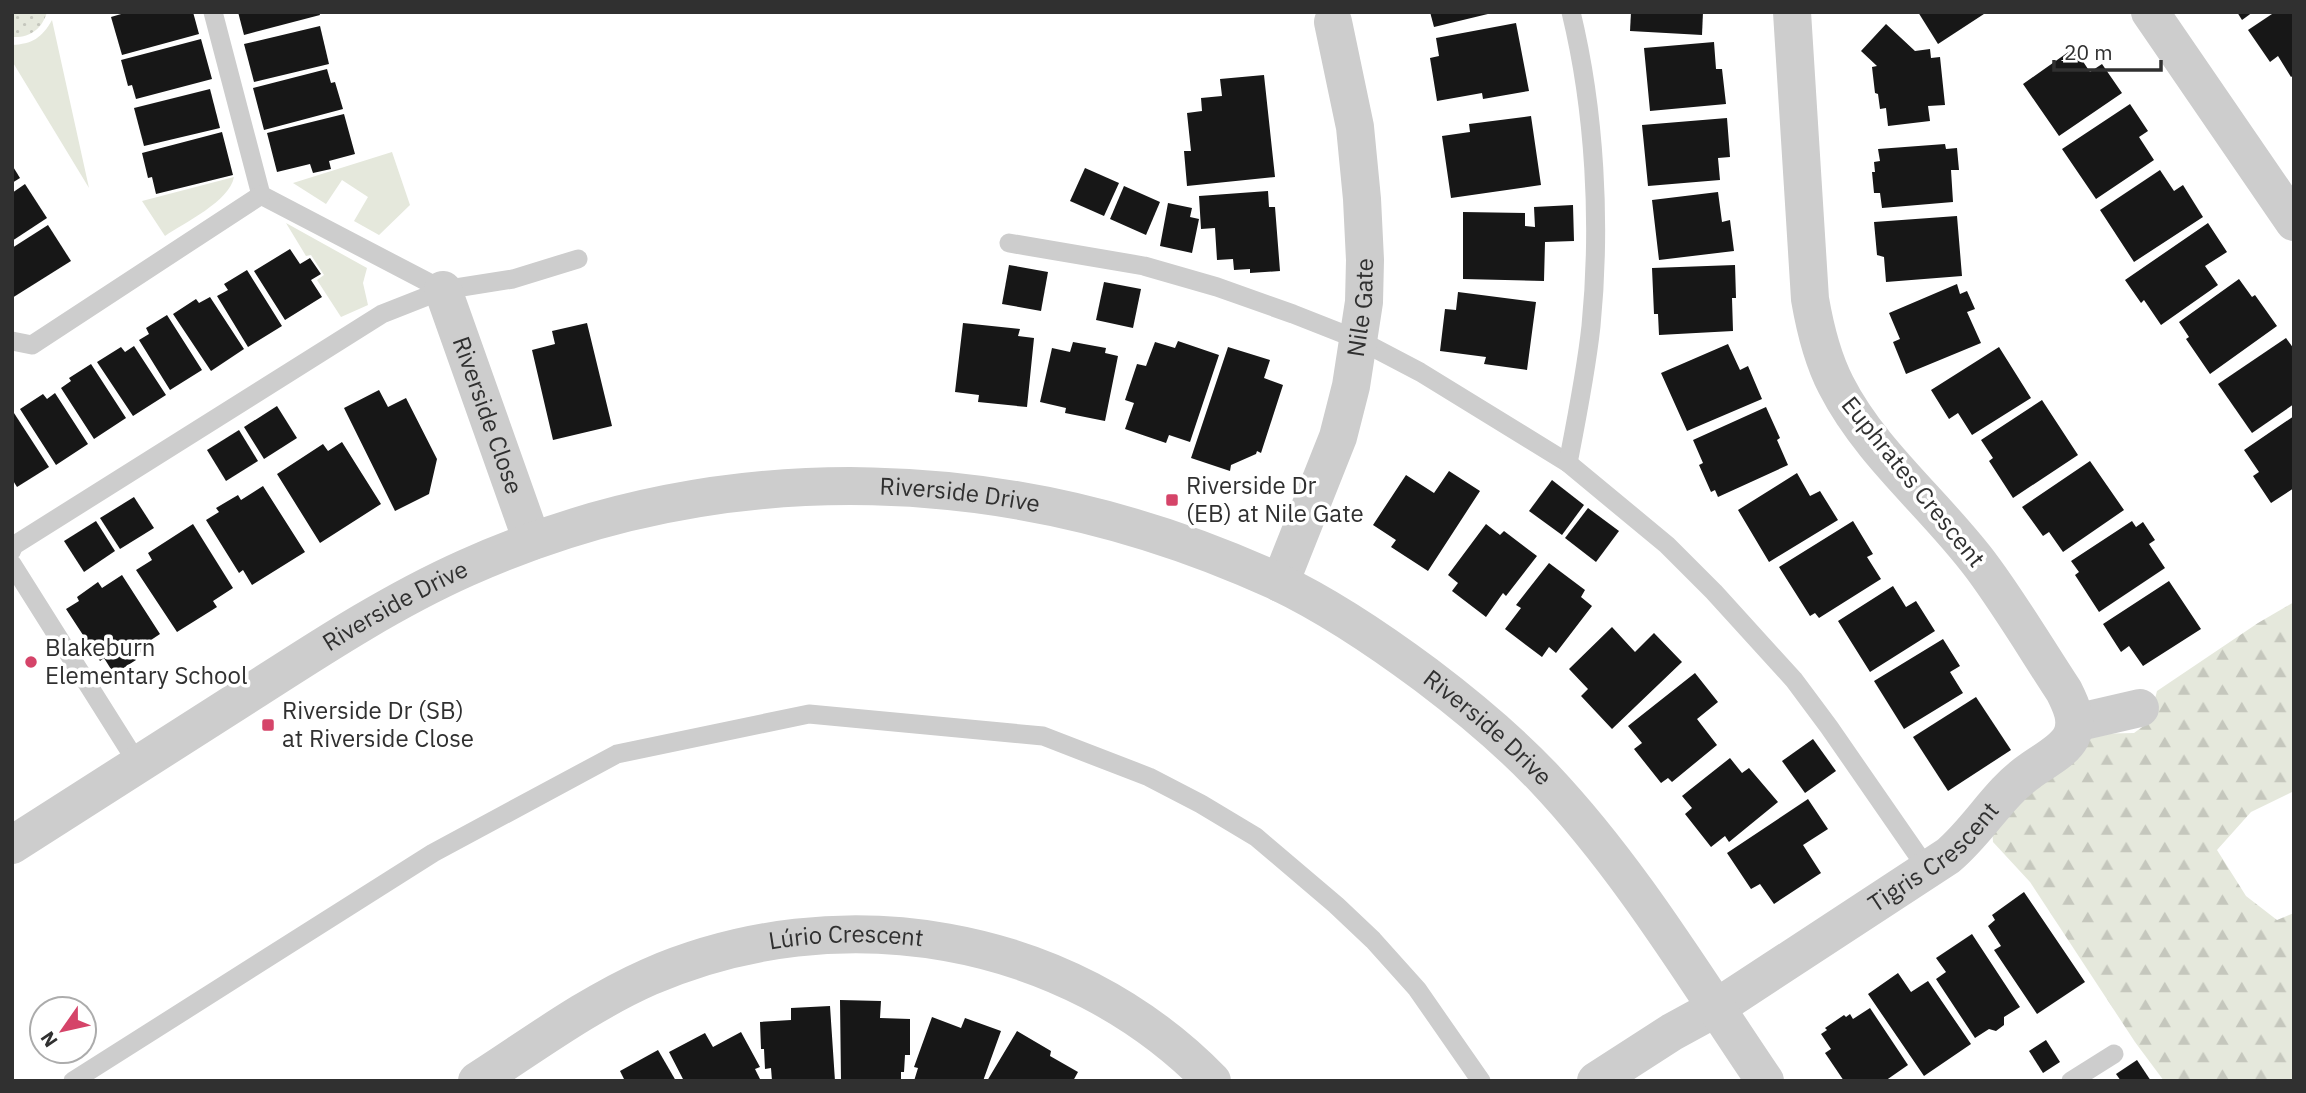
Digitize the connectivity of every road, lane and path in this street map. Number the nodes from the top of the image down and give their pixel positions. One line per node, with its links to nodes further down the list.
1 (213, 12): 6 (lane)
2 (1571, 12): 13 (lane)
3 (1792, 12): 19 (street, Euphrates Crescent)
4 (2150, 12): 7 (street)
5 (1334, 22): 11 (street, Nile Gate)
6 (261, 195): 10 (lane); 12 (lane)
7 (2294, 222)
8 (1009, 243): 11 (lane)
9 (578, 259): 10 (lane)
10 (443, 290): 14 (street, Riverside Close); 15 (lane)
11 (1359, 340): 13 (lane); 17 (street, Nile Gate)
12 (12, 341)
13 (1568, 463): 22 (lane)
14 (532, 541): 17 (street, Riverside Drive); 20 (street, Riverside Drive)
15 (12, 550)
16 (12, 564): 20 (lane)
17 (1280, 583): 23 (street, Riverside Drive)
18 (2140, 708): 19 (street)
19 (2075, 723): 22 (street, Tigris Crescent)
20 (138, 764): 21 (street, Riverside Drive)
21 (12, 845)
22 (1928, 870): 23 (street, Tigris Crescent)
23 (1716, 1008): 29 (street, Tigris Crescent); 30 (street, Riverside Drive)
24 (2114, 1054): 31 (lane)
25 (73, 1081): 28 (lane)
26 (477, 1081): 27 (street, Lúrio Crescent)
27 (1212, 1081)
28 (1481, 1081)
29 (1596, 1081)
30 (1765, 1081)
31 (2071, 1081)

